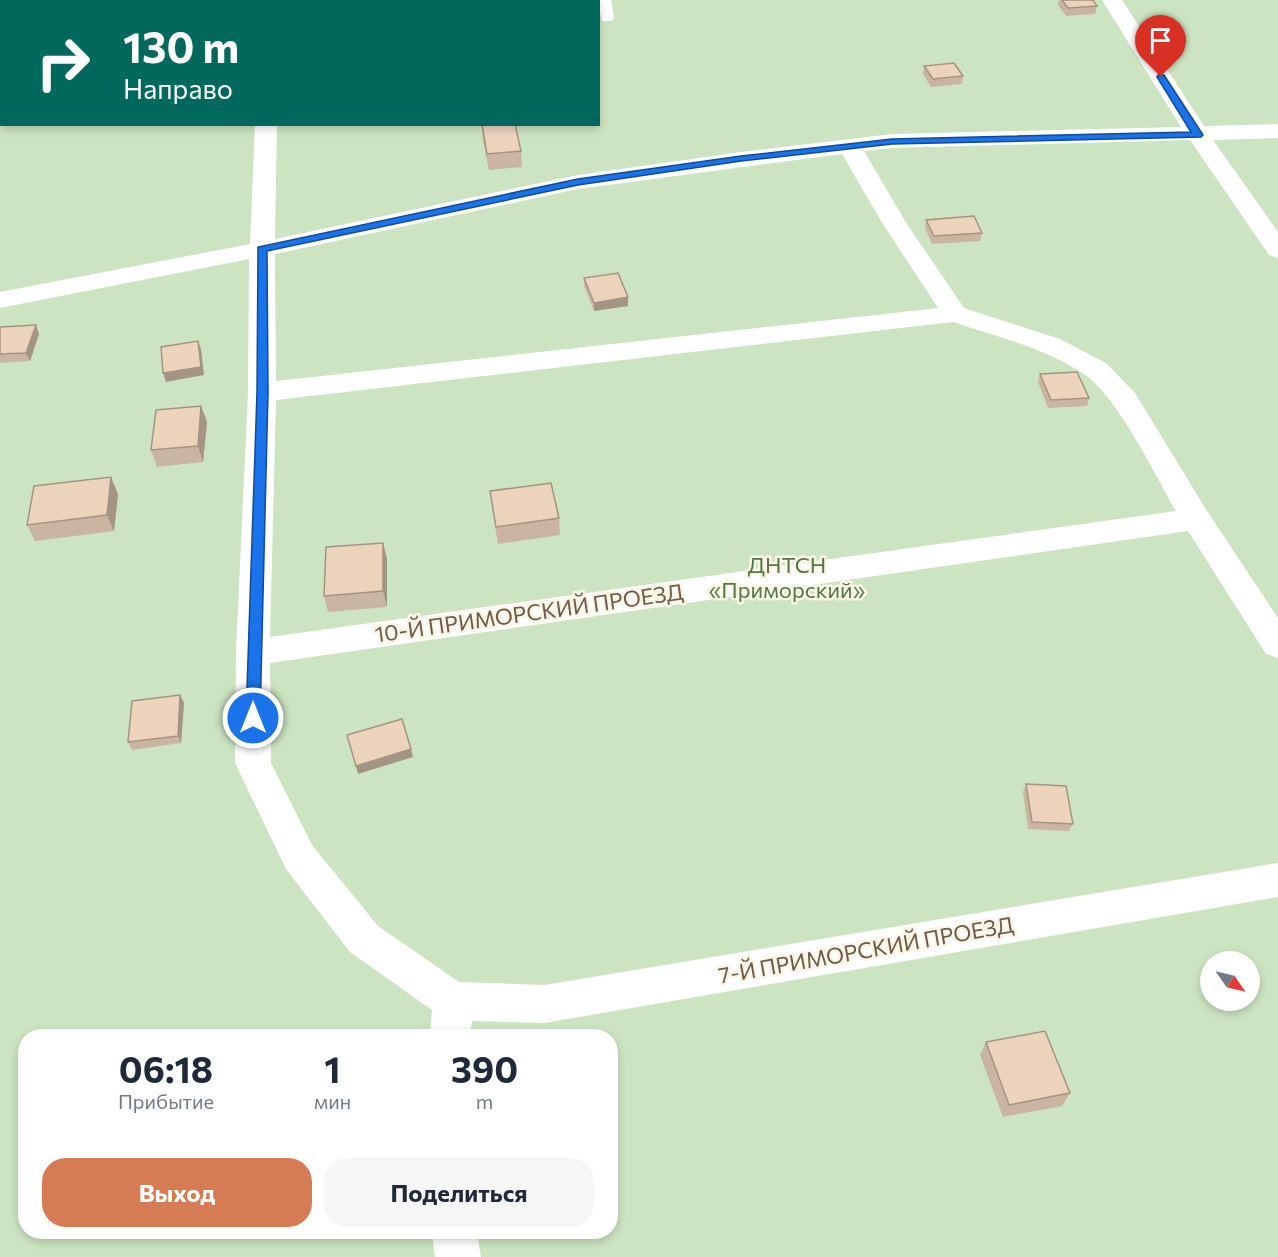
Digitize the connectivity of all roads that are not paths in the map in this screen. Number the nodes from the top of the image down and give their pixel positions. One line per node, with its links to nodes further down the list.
1 (604, 0): 3 (lane)
2 (1112, 0): 6 (street)
3 (608, 18)
4 (266, 126): 8 (street, 7-Й ПРИМОРСКИЙ ПРОЕЗД)
5 (1278, 131): 6 (street)
6 (1198, 135): 7 (street); 9 (street)
7 (849, 146): 8 (street); 11 (street)
8 (262, 249): 10 (street); 12 (street, 7-Й ПРИМОРСКИЙ ПРОЕЗД)
9 (1278, 250)
10 (0, 300)
11 (955, 314): 12 (street); 13 (street)
12 (262, 392): 15 (street, 7-Й ПРИМОРСКИЙ ПРОЕЗД)
13 (1196, 519): 14 (street); 15 (street, 10-Й ПРИМОРСКИЙ ПРОЕЗД)
14 (1278, 645)
15 (253, 651): 17 (street, 7-Й ПРИМОРСКИЙ ПРОЕЗД)
16 (1278, 880): 17 (street, 7-Й ПРИМОРСКИЙ ПРОЕЗД)
17 (451, 1018)
18 (456, 1239): 19 (street)
19 (458, 1257)

